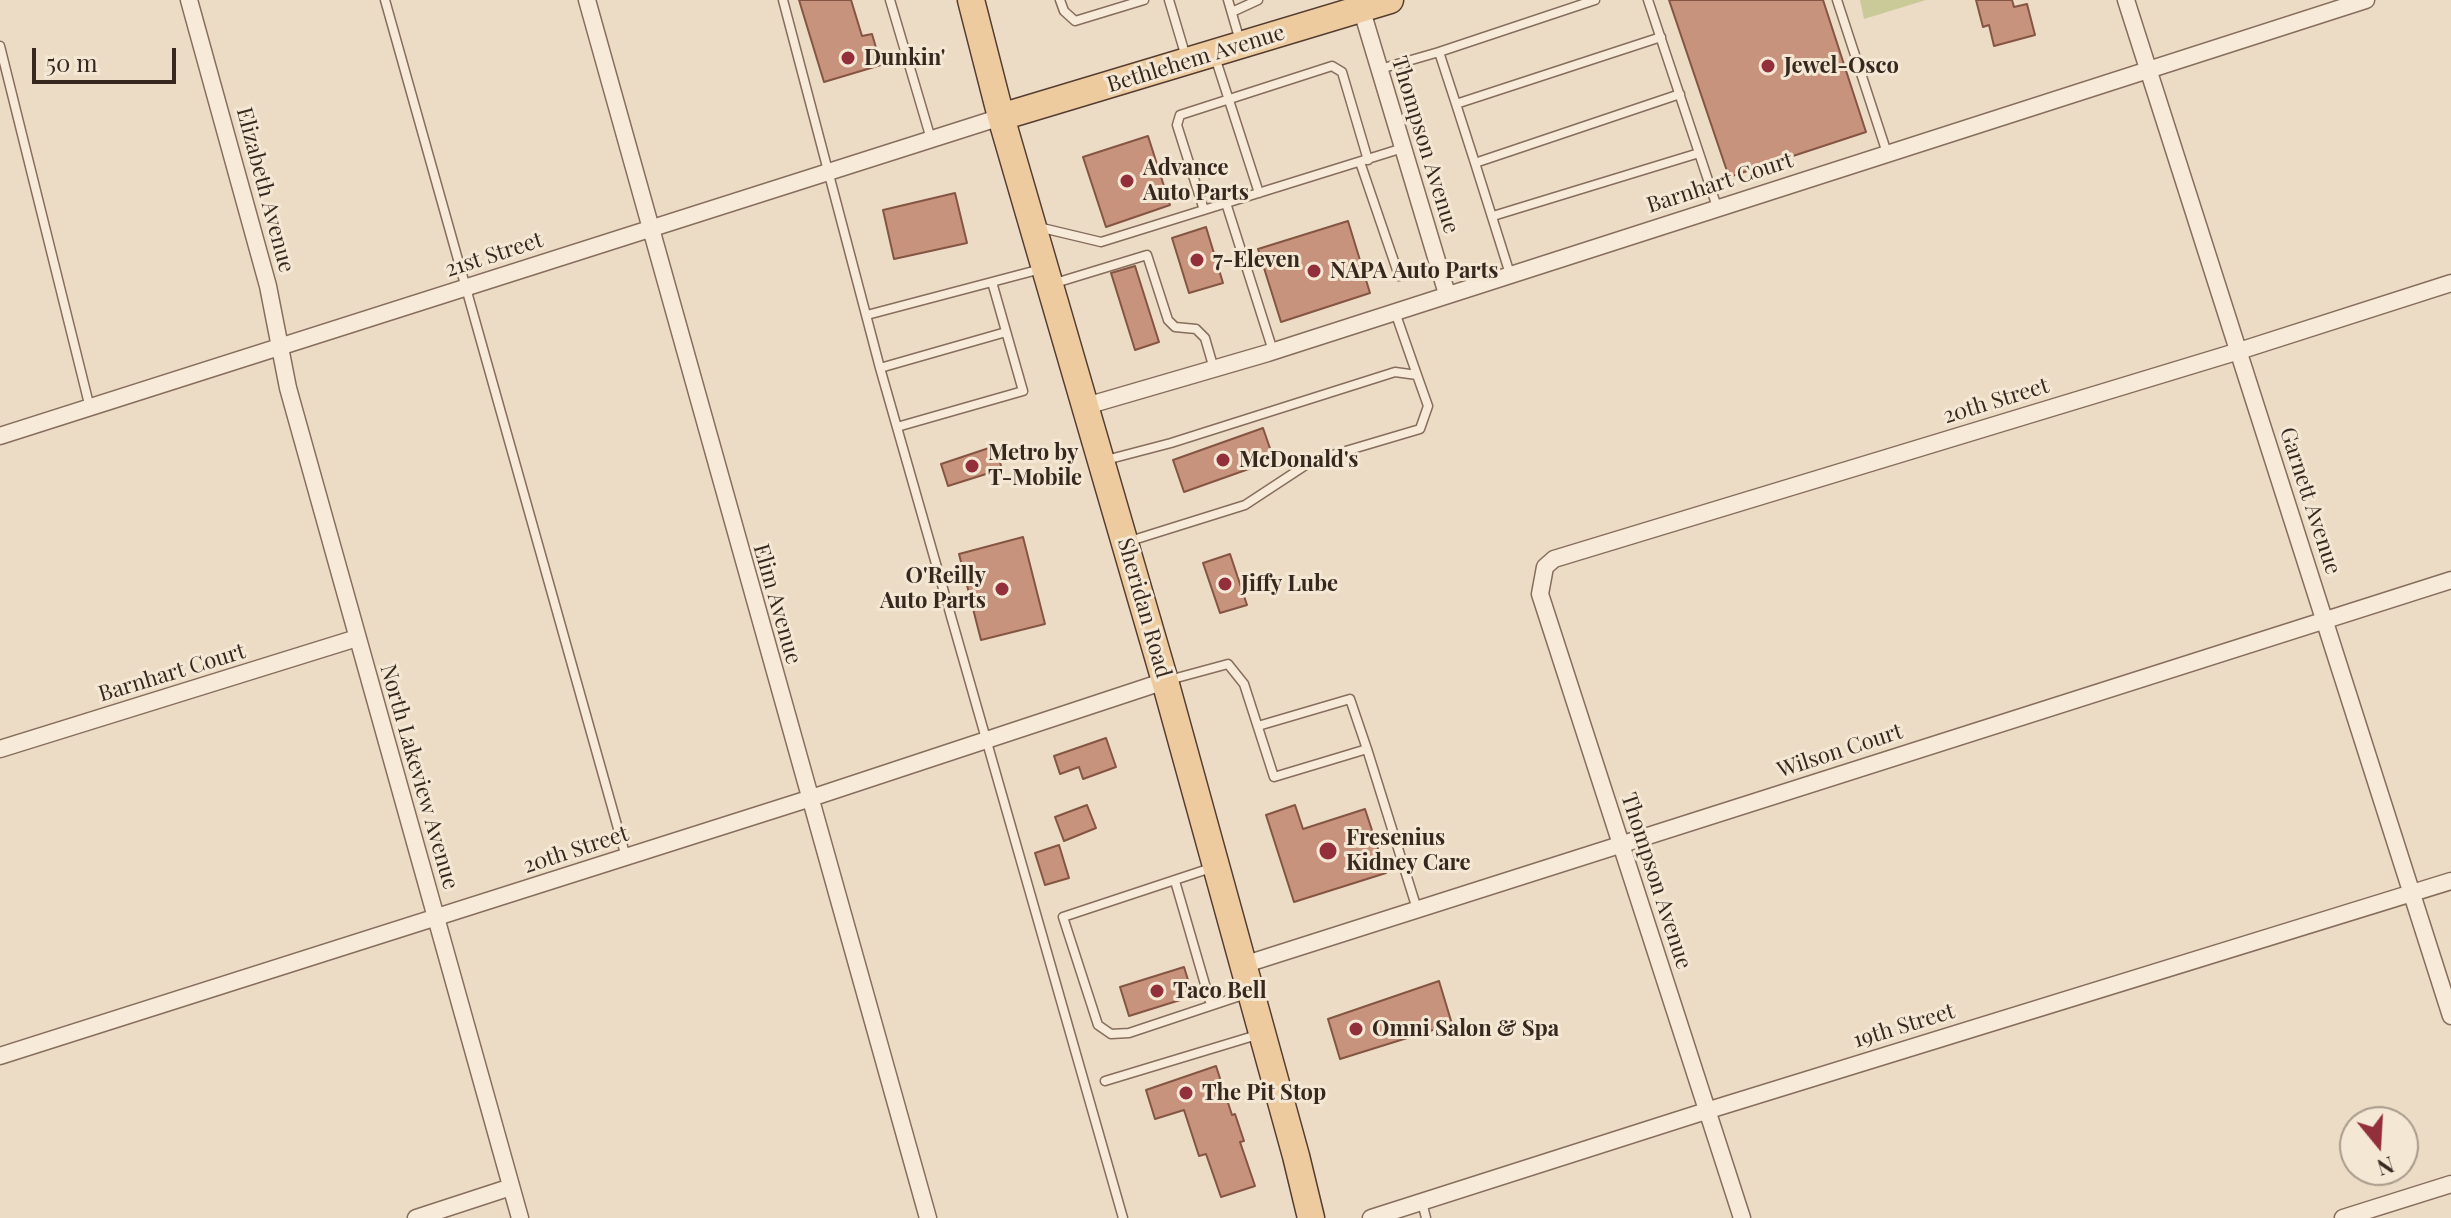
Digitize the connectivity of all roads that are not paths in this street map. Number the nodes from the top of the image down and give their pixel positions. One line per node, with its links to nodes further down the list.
1 (189, 0): 56 (street, Elizabeth Avenue)
2 (385, 0): 51 (lane)
3 (587, 0): 45 (street, Elim Avenue)
4 (783, 0): 38 (lane)
5 (890, 0): 32 (lane)
6 (971, 0): 31 (main road, Sheridan Road)
7 (1060, 0): 8 (lane)
8 (1144, 0)
9 (1169, 0): 25 (lane)
10 (1228, 0): 19 (lane)
11 (1258, 0): 19 (lane)
12 (1390, 0): 18 (main road, Bethlehem Avenue)
13 (1595, 0): 23 (lane)
14 (1648, 0): 20 (lane)
15 (1837, 0): 35 (lane)
16 (2126, 0): 27 (street, Garnett Avenue)
17 (2366, 0): 27 (street, Barnhart Court)
18 (1360, 5): 21 (main road, Bethlehem Avenue); 26 (street, Thompson Avenue)
19 (1232, 12): 21 (lane)
20 (1661, 37): 28 (lane); 30 (lane)
21 (1242, 45): 24 (main road, Bethlehem Avenue)
22 (0, 46): 63 (lane)
23 (1439, 52): 26 (lane); 30 (lane)
24 (1213, 53): 25 (main road, Bethlehem Avenue); 29 (lane)
25 (1188, 61): 31 (main road, Bethlehem Avenue)
26 (1379, 69): 33 (street, Thompson Avenue)
27 (2147, 70): 35 (street, Barnhart Court); 58 (street, Garnett Avenue)
28 (1680, 94): 34 (lane); 37 (lane)
29 (1228, 99): 36 (lane); 39 (lane); 42 (lane)
30 (1456, 104): 37 (lane)
31 (1001, 117): 32 (street, 21st Street); 44 (main road, Sheridan Road)
32 (931, 139): 38 (street, 21st Street)
33 (1403, 148): 36 (lane); 52 (street, Thompson Avenue)
34 (1699, 153): 41 (lane); 43 (lane)
35 (1887, 153): 41 (street, Barnhart Court)
36 (1364, 161): 39 (lane); 48 (lane)
37 (1475, 163): 43 (lane)
38 (829, 172): 45 (street, 21st Street); 54 (lane)
39 (1259, 193): 40 (lane)
40 (1226, 203): 42 (lane); 57 (lane)
41 (1717, 207): 46 (street, Barnhart Court)
42 (1204, 210): 44 (lane)
43 (1493, 216): 46 (lane)
44 (1033, 225): 47 (main road, Sheridan Road)
45 (650, 229): 51 (street, 21st Street); 77 (street, Elim Avenue)
46 (1510, 274): 52 (street, Barnhart Court)
47 (1048, 276): 49 (lane); 60 (lane); 62 (main road, Sheridan Road)
48 (1399, 276)
49 (992, 282): 54 (lane); 55 (lane)
50 (2451, 283): 58 (street, 20th Street)
51 (466, 288): 56 (street, 21st Street); 79 (lane)
52 (1447, 294): 53 (street, Barnhart Court)
53 (1395, 311): 57 (street, Barnhart Court); 61 (lane)
54 (867, 315): 59 (lane)
55 (1006, 332): 59 (lane); 64 (lane)
56 (280, 347): 63 (street, 21st Street); 71 (street, North Lakeview Avenue)
57 (1273, 351): 60 (street, Barnhart Court)
58 (2239, 351): 68 (street, 20th Street); 70 (street, Garnett Avenue)
59 (880, 368): 64 (lane)
60 (1214, 369): 62 (street, Barnhart Court)
61 (1417, 375): 66 (lane); 67 (lane)
62 (1086, 406): 66 (main road, Sheridan Road)
63 (90, 408): 65 (street, 21st Street)
64 (897, 427): 74 (lane)
65 (0, 436)
66 (1102, 461): 67 (main road, Sheridan Road)
67 (1125, 542): 72 (main road, Sheridan Road)
68 (1554, 559): 78 (street, Thompson Avenue)
69 (2451, 580): 70 (street, Wilson Court)
70 (2325, 620): 78 (street, Wilson Court); 83 (street, Garnett Avenue)
71 (357, 638): 75 (street, Barnhart Court); 85 (street, North Lakeview Avenue)
72 (1165, 681): 73 (lane); 74 (street, 20th Street); 80 (main road, Sheridan Road)
73 (1258, 726): 76 (lane); 76 (lane)
74 (986, 740): 77 (street, 20th Street); 100 (lane)
75 (0, 749)
76 (1367, 749): 84 (lane)
77 (808, 799): 79 (street, 20th Street); 99 (street, Elim Avenue)
78 (1621, 844): 84 (street, Wilson Court); 93 (street, Thompson Avenue)
79 (626, 857): 85 (street, 20th Street)
80 (1216, 867): 81 (lane); 86 (main road, Sheridan Road)
81 (1175, 881): 88 (lane); 88 (lane)
82 (2451, 881): 83 (street, 19th Street)
83 (2411, 893): 89 (street, Garnett Avenue); 93 (street, 19th Street)
84 (1417, 909): 86 (street, Wilson Court)
85 (436, 918): 91 (street, 20th Street); 95 (street, North Lakeview Avenue)
86 (1243, 965): 87 (main road, Sheridan Road)
87 (1250, 992): 88 (lane); 90 (main road, Sheridan Road)
88 (1211, 1005)
89 (2451, 1016)
90 (1262, 1034): 92 (lane); 101 (main road, Sheridan Road)
91 (0, 1056)
92 (1105, 1081)
93 (1706, 1111): 96 (street, 19th Street); 103 (street, Thompson Avenue)
94 (2451, 1184): 104 (street)
95 (511, 1187): 97 (street); 98 (street, North Lakeview Avenue)
96 (1424, 1210): 102 (street, 19th Street)
97 (416, 1218)
98 (520, 1218)
99 (928, 1218)
100 (1123, 1218)
101 (1311, 1218)
102 (1371, 1218)
103 (1742, 1218)
104 (2343, 1218)

